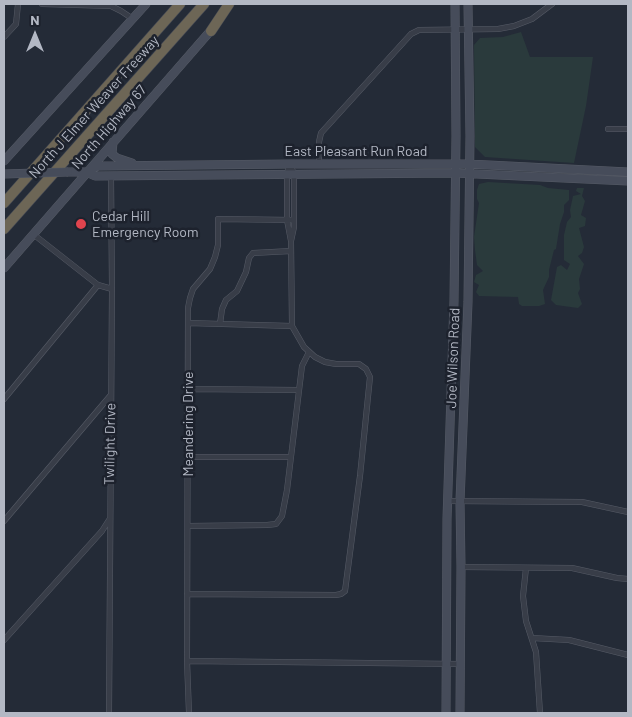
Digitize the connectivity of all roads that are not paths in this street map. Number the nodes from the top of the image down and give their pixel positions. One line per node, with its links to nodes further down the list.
1 (18, 4): 15 (street)
2 (42, 4): 11 (street)
3 (146, 4): 11 (main road)
4 (180, 4): 34 (highway, North J Elmer Weaver Freeway)
5 (204, 4): 33 (highway, North J Elmer Weaver Freeway)
6 (229, 4): 14 (highway)
7 (234, 4): 14 (main road, North Highway 67)
8 (455, 4): 12 (main road, Joe Wilson Road)
9 (468, 4): 13 (main road, Joe Wilson Road)
10 (552, 4): 13 (street)
11 (133, 19): 19 (main road)
12 (455, 30): 13 (street); 21 (street); 22 (main road, Joe Wilson Road)
13 (469, 30): 23 (main road, Joe Wilson Road)
14 (211, 31): 18 (main road, North Highway 67)
15 (4, 37)
16 (608, 129): 17 (street)
17 (628, 129)
18 (113, 142): 24 (main road); 25 (main road, North Highway 67)
19 (4, 161)
20 (290, 164): 21 (main road, East Pleasant Run Road); 24 (main road, East Pleasant Run Road); 29 (street)
21 (319, 164): 22 (main road, East Pleasant Run Road)
22 (456, 164): 23 (main road, East Pleasant Run Road); 27 (main road, Joe Wilson Road)
23 (469, 164): 26 (main road, East Pleasant Run Road); 30 (main road, Joe Wilson Road)
24 (142, 165): 25 (main road, East Pleasant Run Road)
25 (86, 172): 28 (main road, East Pleasant Run Road, bridge); 31 (main road, East Pleasant Run Road); 38 (main road, North Highway 67)
26 (628, 172)
27 (455, 173): 29 (main road, East Pleasant Run Road); 30 (main road, East Pleasant Run Road); 55 (main road, Joe Wilson Road)
28 (4, 174)
29 (291, 174): 31 (main road, East Pleasant Run Road); 35 (street); 36 (street)
30 (469, 174): 32 (main road, East Pleasant Run Road); 56 (main road, Joe Wilson Road)
31 (111, 176): 44 (street, Twilight Drive)
32 (628, 181)
33 (31, 198): 37 (highway, North J Elmer Weaver Freeway); 39 (highway)
34 (6, 200)
35 (287, 220): 36 (street, Meandering Drive); 40 (street); 45 (street, Meandering Drive)
36 (294, 220): 40 (street)
37 (4, 229)
38 (33, 234): 42 (main road, North Highway 67); 43 (street)
39 (4, 235)
40 (291, 241): 41 (street)
41 (291, 252): 46 (street); 47 (street)
42 (4, 268)
43 (98, 285): 44 (street); 52 (street)
44 (112, 289): 51 (street, Twilight Drive)
45 (188, 323): 46 (street); 49 (street, Meandering Drive)
46 (220, 324): 47 (street)
47 (292, 326): 48 (street)
48 (309, 352): 50 (street); 64 (street)
49 (188, 389): 50 (street); 53 (street, Meandering Drive)
50 (298, 390): 54 (street)
51 (110, 396): 58 (street, Twilight Drive); 59 (street)
52 (4, 399)
53 (188, 457): 54 (street); 60 (street, Meandering Drive)
54 (290, 457): 60 (street)
55 (448, 501): 56 (street); 69 (main road, Joe Wilson Road)
56 (460, 501): 57 (street); 61 (main road, Joe Wilson Road)
57 (628, 512)
58 (109, 520): 66 (street); 71 (street, Twilight Drive)
59 (4, 521)
60 (188, 526): 64 (street, Meandering Drive)
61 (462, 567): 62 (street); 70 (main road, Joe Wilson Road)
62 (526, 568): 63 (street); 65 (street)
63 (628, 578)
64 (187, 594): 68 (street, Meandering Drive)
65 (532, 638): 67 (street); 75 (street)
66 (4, 640)
67 (628, 655)
68 (187, 661): 69 (street); 72 (street, Meandering Drive)
69 (446, 664): 70 (street); 73 (main road, Joe Wilson Road)
70 (460, 664): 74 (main road, Joe Wilson Road)
71 (108, 713)
72 (189, 713)
73 (446, 713)
74 (460, 713)
75 (540, 713)

